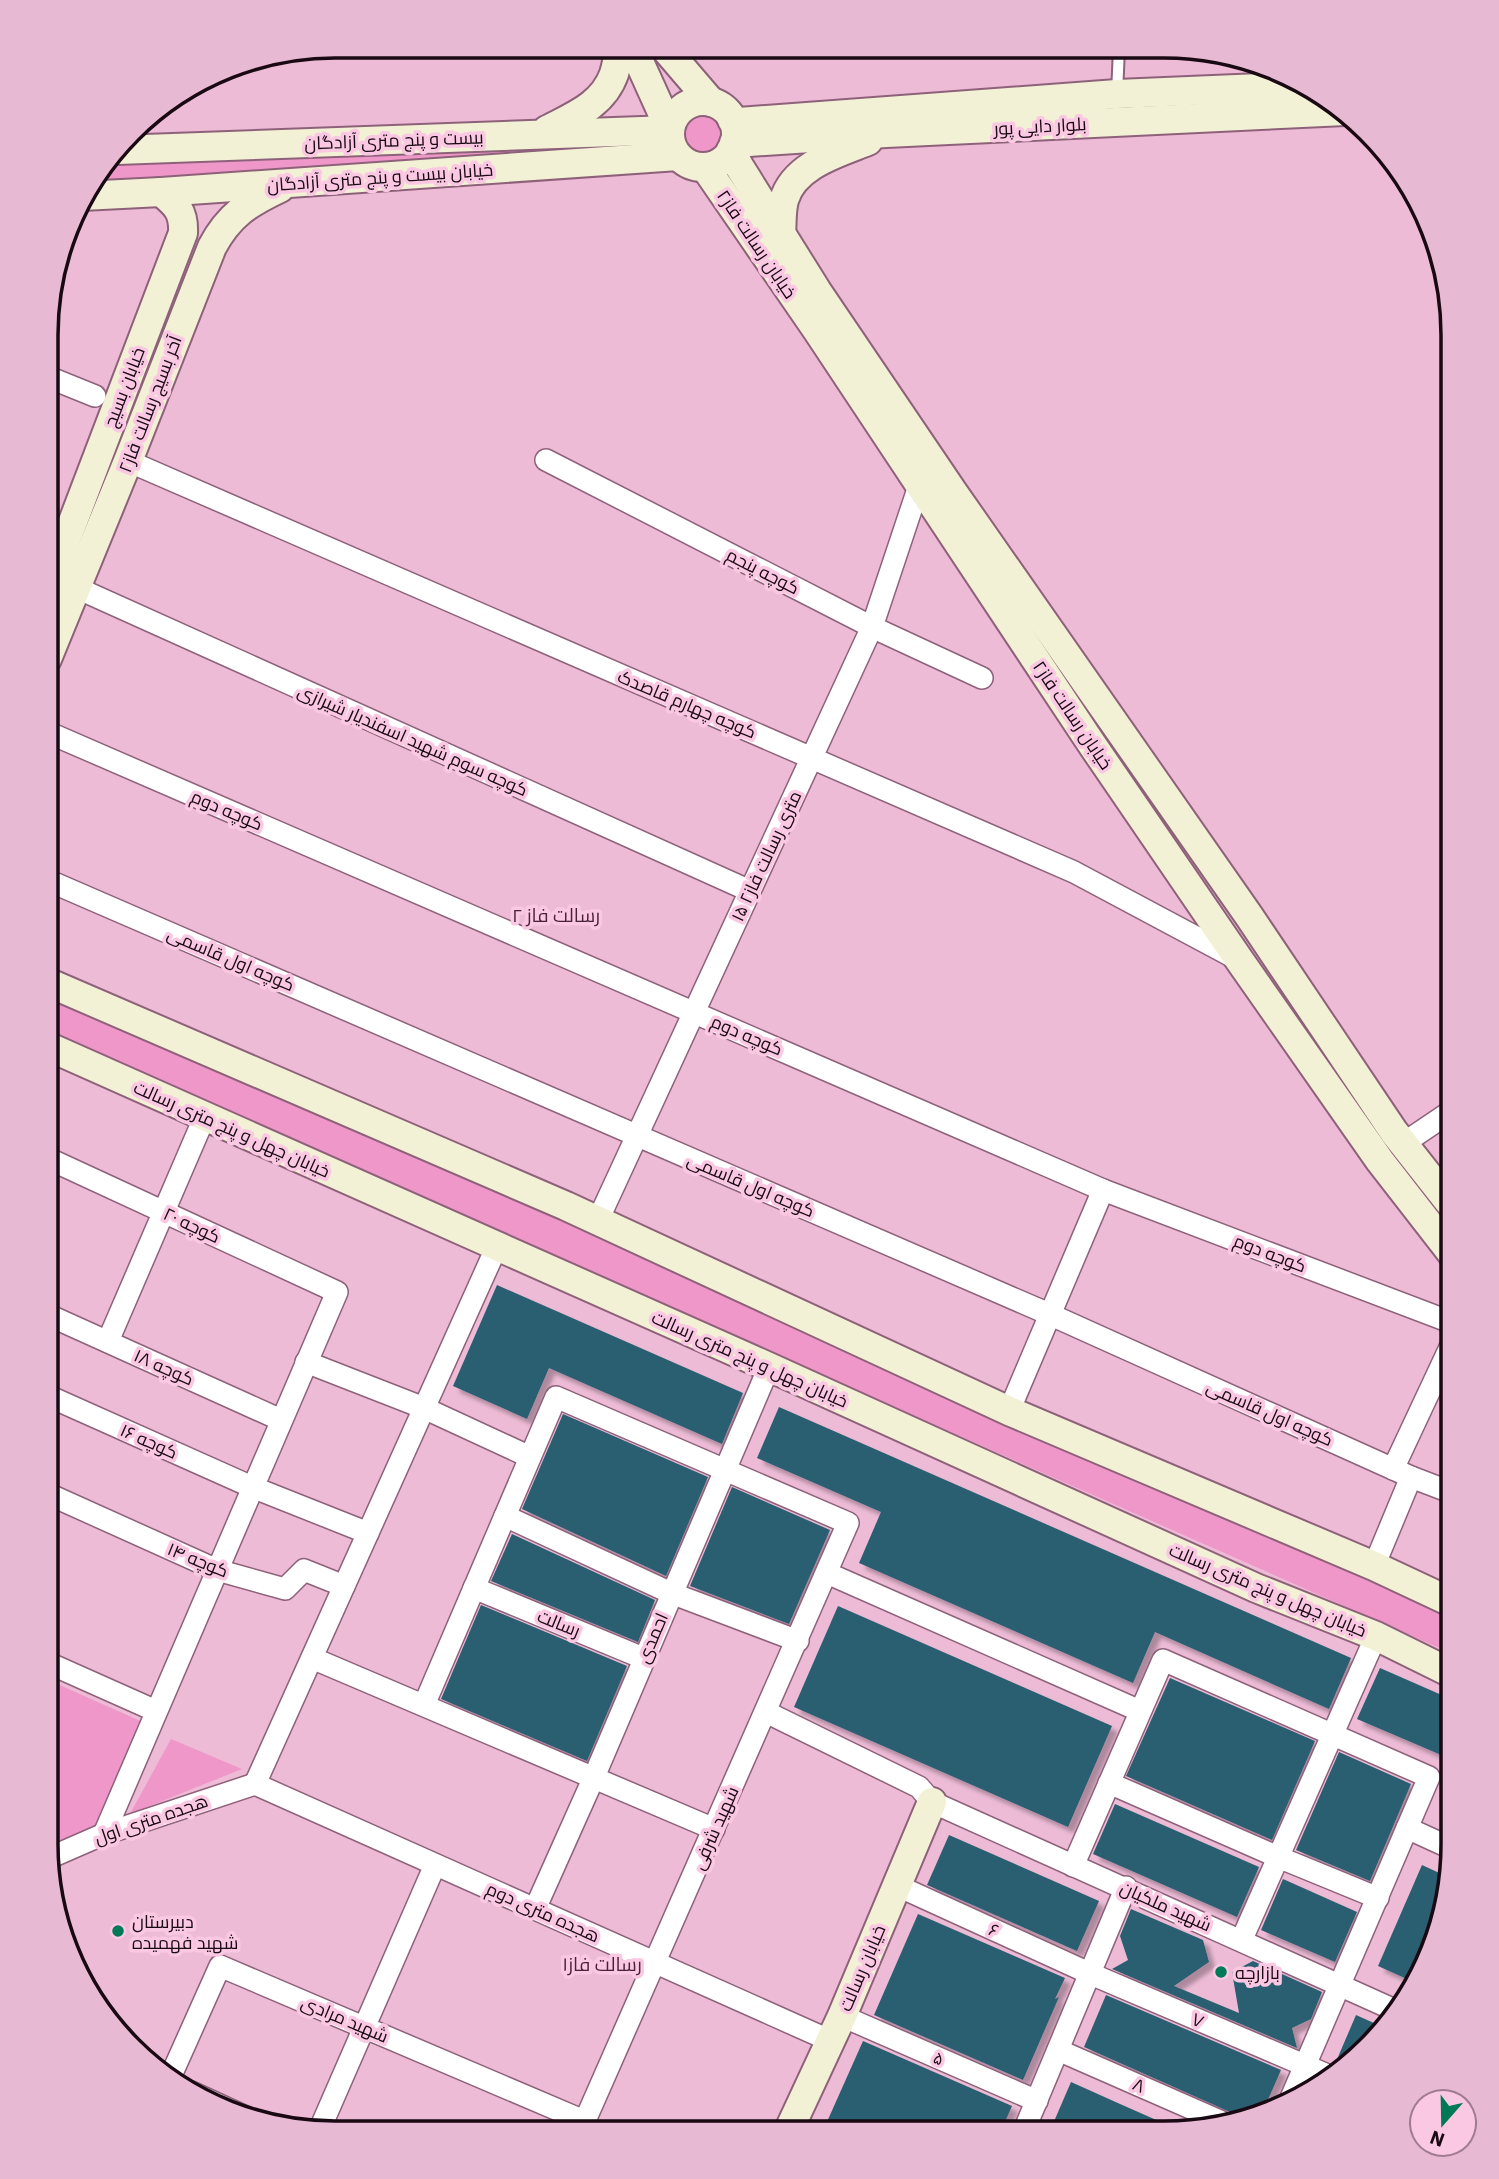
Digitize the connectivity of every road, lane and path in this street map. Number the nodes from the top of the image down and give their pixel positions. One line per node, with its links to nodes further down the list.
1 (619, 58): 10 (main road)
2 (637, 58): 12 (main road)
3 (673, 58): 7 (main road)
4 (1119, 58): 6 (lane)
5 (1288, 87): 6 (main road, بلوار دایی پور)
6 (1118, 94): 11 (main road, بلوار دایی پور)
7 (711, 102): 11 (main road); 12 (main road)
8 (1329, 112): 9 (main road, بلوار دایی پور)
9 (886, 133): 11 (main road, بلوار دایی پور); 20 (main road)
10 (537, 135): 12 (main road, بیست و پنج متری آزادگان); 13 (main road, بیست و پنج متری آزادگان)
11 (732, 138): 14 (main road); 20 (main road, خیابان رسالت فاز۲)
12 (674, 143): 14 (main road); 15 (main road, خیابان بیست و پنج متری آزادگان)
13 (128, 150)
14 (705, 167): 25 (main road, خیابان رسالت فاز۲)
15 (291, 183): 16 (main road, خیابان بیست و پنج متری آزادگان); 19 (main road, آخر بسیج رسالت فاز۲)
16 (161, 192): 17 (main road, خیابان بیست و پنج متری آزادگان); 18 (main road)
17 (95, 195)
18 (183, 233): 19 (main road, خیابان بسیج); 26 (main road, خیابان بسیج)
19 (219, 234): 24 (main road, آخر بسیج رسالت فاز۲)
20 (781, 234): 33 (main road, خیابان رسالت فاز۲)
21 (58, 381): 22 (street)
22 (95, 396)
23 (546, 460): 28 (street, کوچه پنجم)
24 (128, 461): 27 (main road, آخر بسیج رسالت فاز۲); 32 (street, کوچه چهارم قاصدک)
25 (919, 486): 28 (street, ۱۵ متری رسالت فاز۲); 34 (main road, خیابان رسالت فاز۲)
26 (58, 561)
27 (77, 588): 29 (main road, آخر بسیج رسالت فاز۲); 36 (street, کوچه سوم شهید اسفندیار شیرازی)
28 (872, 627): 30 (street, کوچه پنجم); 32 (street, ۱۵ متری رسالت فاز۲)
29 (58, 633)
30 (982, 678)
31 (58, 737): 39 (street, کوچه دوم)
32 (811, 758): 36 (street, ۱۵ متری رسالت فاز۲); 37 (street, کوچه چهارم قاصدک)
33 (1182, 821): 34 (main road); 44 (main road, خیابان رسالت فاز۲)
34 (1156, 838): 37 (main road, خیابان رسالت فاز۲)
35 (58, 885): 43 (street, کوچه اول قاسمی)
36 (750, 891): 39 (street, ۱۵ متری رسالت فاز۲)
37 (1240, 961): 45 (main road, خیابان رسالت فاز۲)
38 (58, 987): 50 (main road)
39 (694, 1012): 43 (street, ۱۵ متری رسالت فاز۲); 47 (street, کوچه دوم)
40 (58, 1051): 41 (main road, خیابان چهل و پنج متری رسالت)
41 (205, 1116): 49 (street); 52 (main road, خیابان چهل و پنج متری رسالت)
42 (1441, 1118): 44 (street)
43 (637, 1135): 50 (street, ۱۵ متری رسالت فاز۲); 53 (street, کوچه اول قاسمی)
44 (1404, 1143): 45 (main road); 48 (main road, خیابان رسالت فاز۲)
45 (1380, 1161): 51 (main road, خیابان رسالت فاز۲)
46 (58, 1163): 49 (street, ۲۰ کوچه)
47 (1103, 1190): 53 (street); 54 (street, کوچه دوم)
48 (1441, 1191)
49 (165, 1212): 56 (street); 57 (street, ۲۰ کوچه)
50 (598, 1220): 62 (main road)
51 (1441, 1240)
52 (496, 1246): 58 (main road, خیابان چهل و پنج متری رسالت); 61 (street)
53 (1049, 1314): 62 (street); 66 (street, کوچه اول قاسمی)
54 (1441, 1318)
55 (58, 1319): 56 (street, ۱۸ کوچه)
56 (108, 1341): 63 (street, ۱۸ کوچه)
57 (306, 1362): 61 (street); 63 (street)
58 (769, 1367): 65 (street, احمدی); 79 (main road, خیابان چهل و پنج متری رسالت)
59 (1441, 1372): 66 (street)
60 (58, 1400): 67 (street, ۱۶ کوچه)
61 (424, 1408): 64 (street); 71 (street)
62 (1009, 1411): 72 (main road)
63 (281, 1420): 67 (street)
64 (530, 1457): 65 (street); 70 (street)
65 (724, 1469): 74 (street, شهید شرفی); 77 (street, احمدی)
66 (1402, 1473): 68 (street, کوچه اول قاسمی); 72 (street)
67 (252, 1487): 71 (street, ۱۶ کوچه); 73 (street)
68 (1441, 1488)
69 (58, 1498): 73 (street, ‍‍ ۱۴ کوچه)
70 (505, 1516): 76 (street); 77 (street)
71 (368, 1533): 75 (street)
72 (1374, 1566): 78 (main road)
73 (217, 1570): 75 (street, ‍‍ ۱۴ کوچه); 87 (street)
74 (827, 1573): 80 (street, شهید شرفی); 86 (street)
75 (344, 1586): 81 (street)
76 (474, 1588): 82 (street, رسالت); 85 (street)
77 (671, 1593): 80 (street); 82 (street, احمدی)
78 (1441, 1597)
79 (1376, 1636): 84 (main road, خیابان چهل و پنج متری رسالت); 89 (street)
80 (798, 1641): 88 (street, شهید شرفی)
81 (312, 1658): 85 (street); 92 (street)
82 (643, 1658): 90 (street, احمدی)
83 (58, 1667): 87 (street)
84 (1441, 1668)
85 (424, 1706): 90 (street)
86 (1140, 1711): 89 (street); 91 (street)
87 (156, 1712): 96 (street)
88 (765, 1712): 93 (street, شهید ملکیان); 95 (street, شهید شرفی)
89 (1331, 1734): 94 (street); 99 (street)
90 (594, 1777): 95 (street); 105 (street, احمدی)
91 (1109, 1783): 99 (street); 101 (street)
92 (255, 1784): 96 (street, هجده متری اول); 100 (street, هجده متری دوم)
93 (932, 1802): 101 (street, شهید ملکیان); 102 (main road, خیابان رسالت)
94 (1407, 1828): 97 (street); 104 (street)
95 (714, 1829): 107 (street, شهید شرفی)
96 (104, 1834): 98 (street, هجده متری اول)
97 (1441, 1844)
98 (58, 1854)
99 (1278, 1857): 104 (street); 106 (street)
100 (435, 1865): 105 (street, هجده متری دوم); 111 (street)
101 (1073, 1866): 103 (street, شهید ملکیان)
102 (898, 1886): 108 (street, ۶); 112 (main road, خیابان رسالت)
103 (1126, 1887): 106 (street, شهید ملکیان); 108 (street)
104 (1378, 1898): 109 (street)
105 (536, 1909): 107 (street, هجده متری دوم)
106 (1242, 1939): 109 (street, شهید ملکیان)
107 (655, 1962): 112 (street, هجده متری دوم); 122 (street, شهید شرفی)
108 (1091, 1974): 113 (street); 114 (street, ۷)
109 (1341, 1985): 110 (street, شهید ملکیان); 114 (street)
110 (1388, 2007)
111 (364, 2028): 115 (street, شهید مرادی); 120 (street); 121 (street, شهید مرادی)
112 (836, 2028): 118 (street, ۵); 123 (main road, خیابان رسالت)
113 (1058, 2050): 118 (street); 119 (street, ۸)
114 (1306, 2066): 116 (street, ۷); 117 (street)
115 (174, 2070)
116 (1321, 2073)
117 (1296, 2088)
118 (1037, 2101): 124 (street)
119 (1211, 2117)
120 (323, 2121)
121 (569, 2121)
122 (585, 2121)
123 (793, 2121)
124 (1028, 2121)

